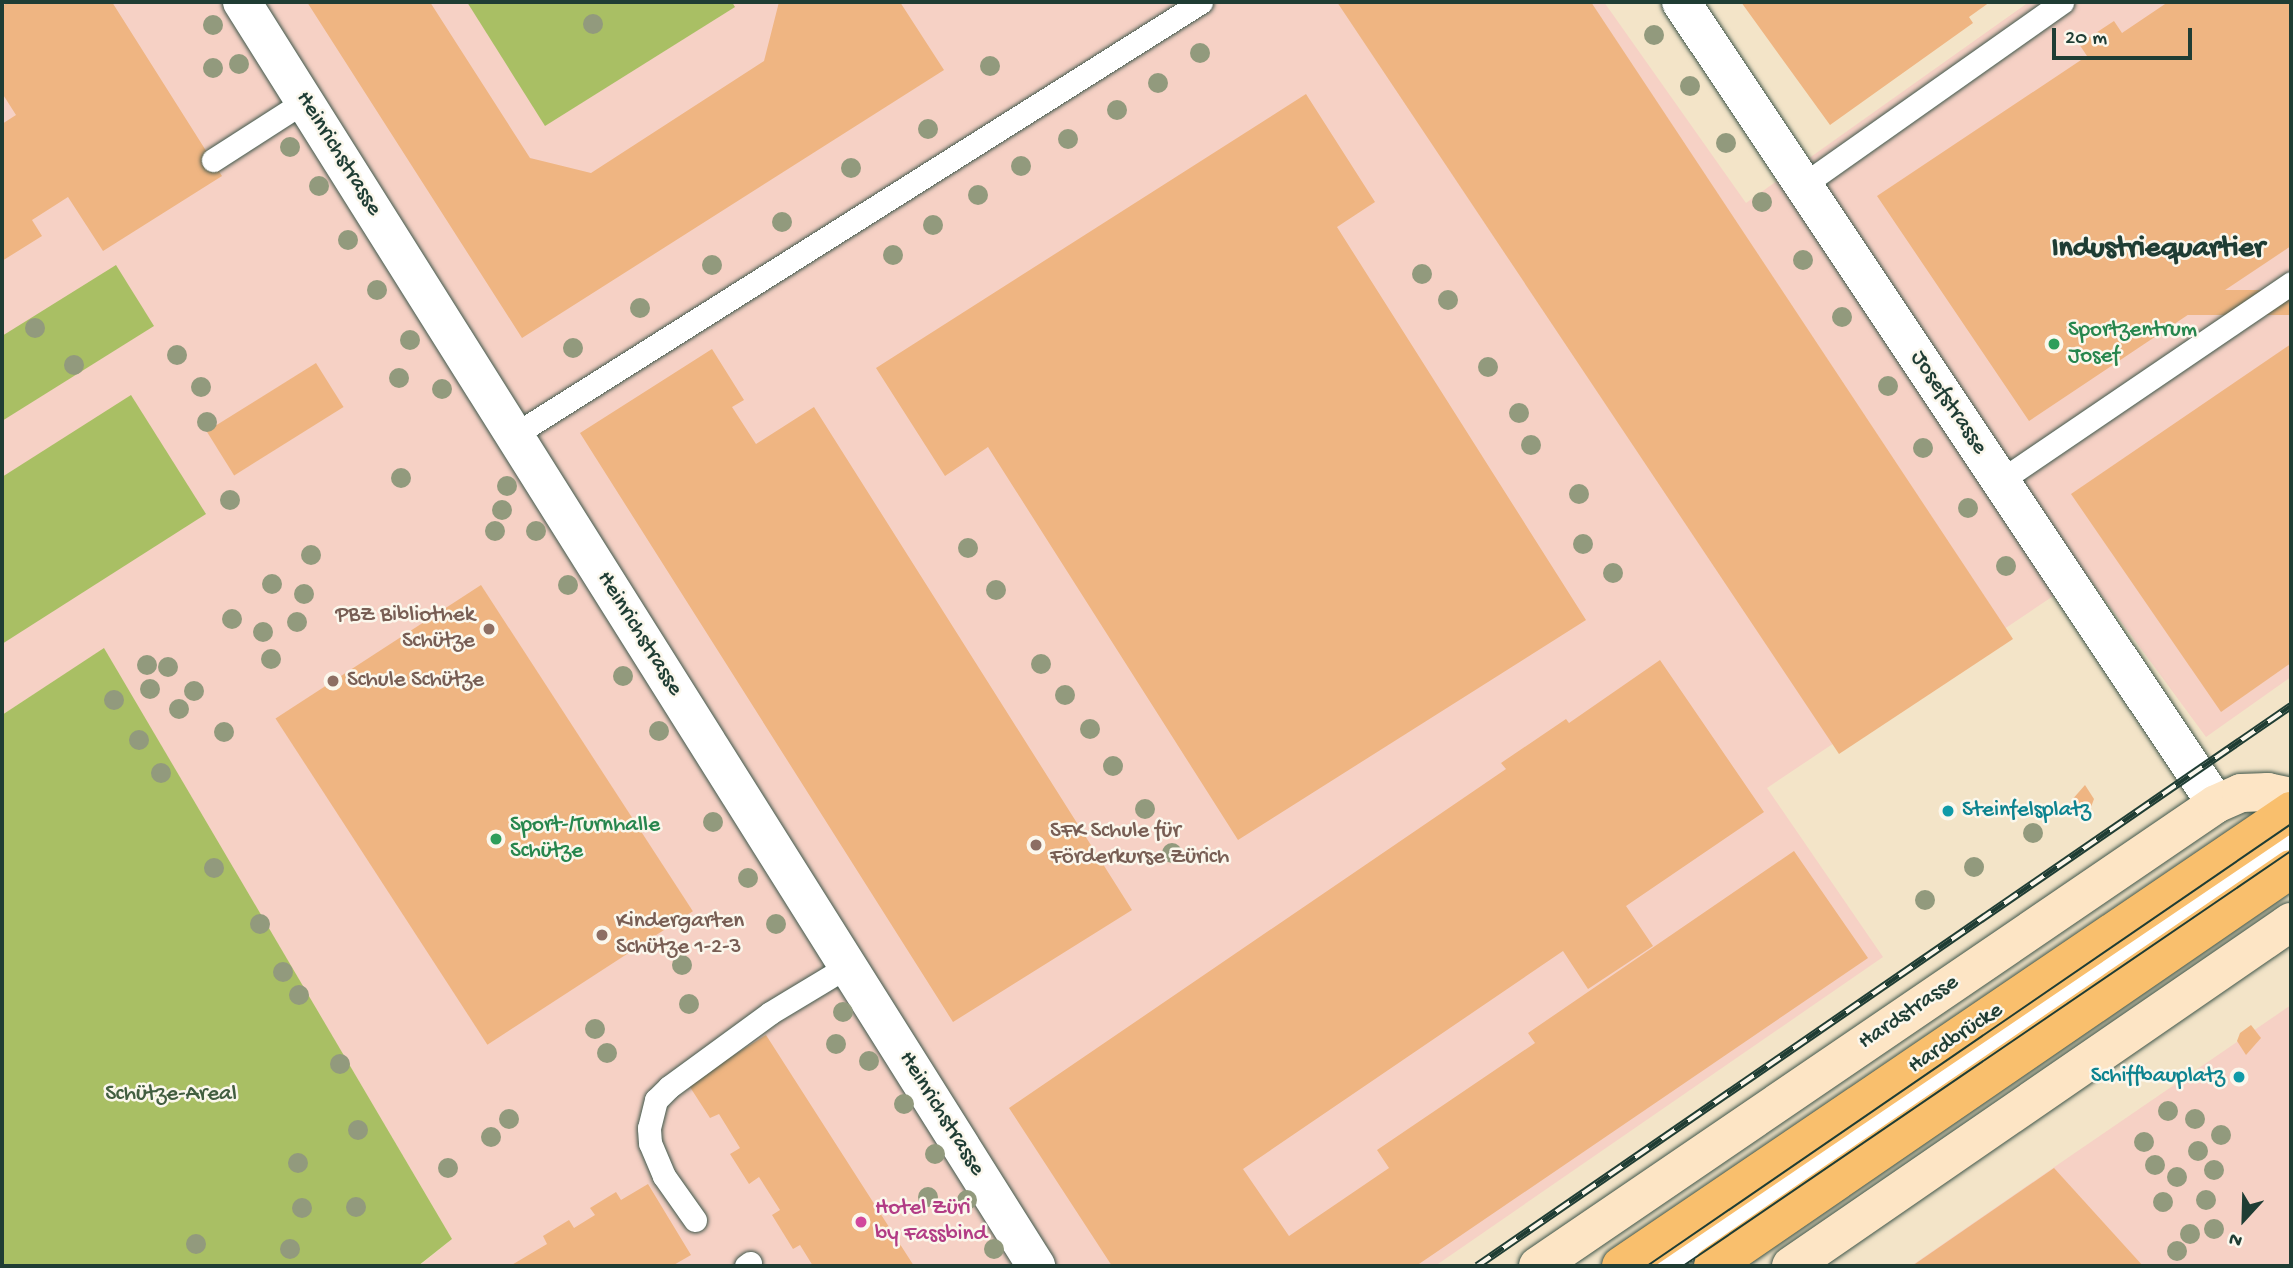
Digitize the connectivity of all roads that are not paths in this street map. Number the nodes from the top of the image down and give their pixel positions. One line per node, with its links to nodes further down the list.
1 (242, 2): 5 (street, Heinrichstrasse)
2 (1201, 2): 9 (lane)
3 (1681, 2): 7 (street, Josefstrasse)
4 (2062, 2): 7 (lane)
5 (305, 102): 6 (lane); 9 (street, Heinrichstrasse)
6 (213, 160)
7 (1803, 185): 10 (street, Josefstrasse)
8 (2291, 284): 10 (lane)
9 (514, 435): 17 (street, Heinrichstrasse)
10 (2000, 481): 12 (street, Josefstrasse)
11 (2291, 797): 12 (street, Hardstrasse)
12 (2216, 804): 20 (street, Hardstrasse)
13 (2291, 811): 21 (main road, Hardbrücke)
14 (2291, 836): 22 (lane)
15 (2291, 869): 23 (main road)
16 (2291, 922): 24 (street)
17 (848, 966): 18 (lane); 19 (street, Heinrichstrasse)
18 (695, 1220)
19 (1036, 1266)
20 (1538, 1266)
21 (1621, 1266)
22 (1663, 1266)
23 (1713, 1266)
24 (1791, 1266)

